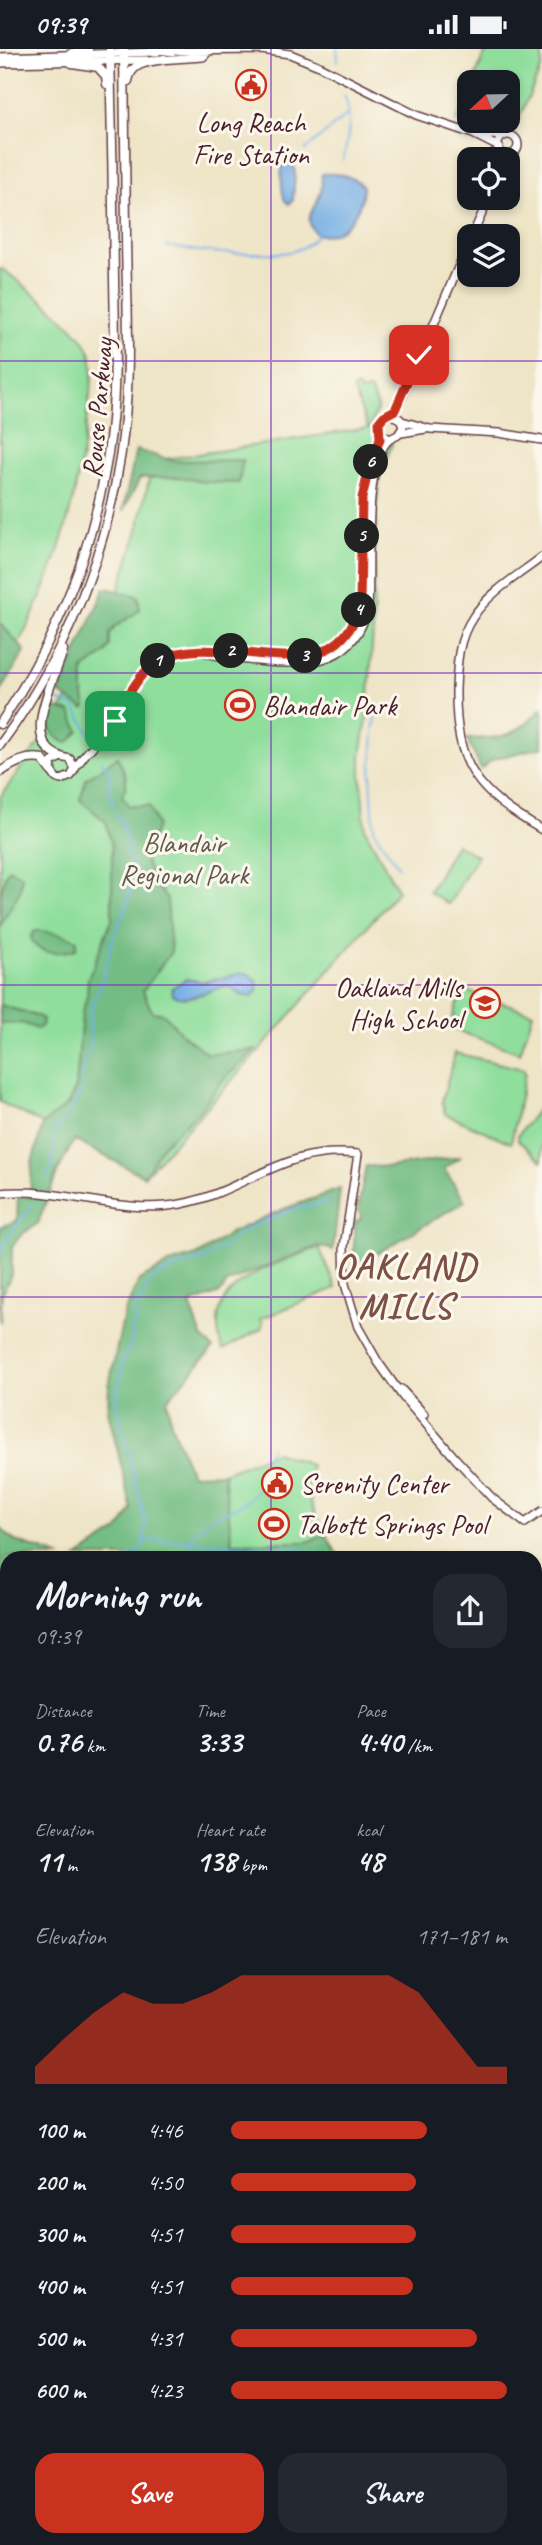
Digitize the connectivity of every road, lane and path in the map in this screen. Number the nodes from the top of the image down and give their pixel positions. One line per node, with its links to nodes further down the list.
1 (88, 49): 8 (main road)
2 (151, 49): 3 (main road)
3 (172, 51): 4 (street); 5 (street)
4 (208, 52): 9 (street); 11 (street)
5 (124, 54): 6 (street); 9 (street); 17 (main road, Rouse Parkway)
6 (111, 55): 8 (street); 13 (main road, Rouse Parkway)
7 (0, 57): 8 (street)
8 (72, 58): 10 (street); 13 (main road)
9 (164, 59): 17 (main road)
10 (0, 64)
11 (473, 134): 12 (street); 14 (street)
12 (504, 136): 15 (street); 16 (street)
13 (112, 146): 30 (main road, Rouse Parkway)
14 (497, 147)
15 (499, 147)
16 (516, 147)
17 (125, 167): 28 (main road, Rouse Parkway)
18 (457, 270): 19 (street)
19 (403, 395): 20 (street); 21 (street)
20 (390, 414): 21 (street); 24 (street)
21 (401, 420): 22 (street); 23 (street)
22 (430, 429): 23 (street); 26 (street)
23 (401, 433): 25 (street)
24 (381, 434): 25 (street); 29 (street)
25 (390, 439): 29 (street)
26 (542, 440)
27 (542, 557): 37 (street)
28 (68, 631): 31 (main road, Rouse Parkway); 33 (main road)
29 (199, 651): 32 (street)
30 (0, 724)
31 (0, 745)
32 (90, 747): 33 (street); 34 (street)
33 (64, 757): 34 (street); 35 (street)
34 (74, 767): 35 (street)
35 (51, 771): 36 (main road)
36 (0, 772)
37 (542, 829)
38 (0, 1193): 39 (street)
39 (542, 1511)

